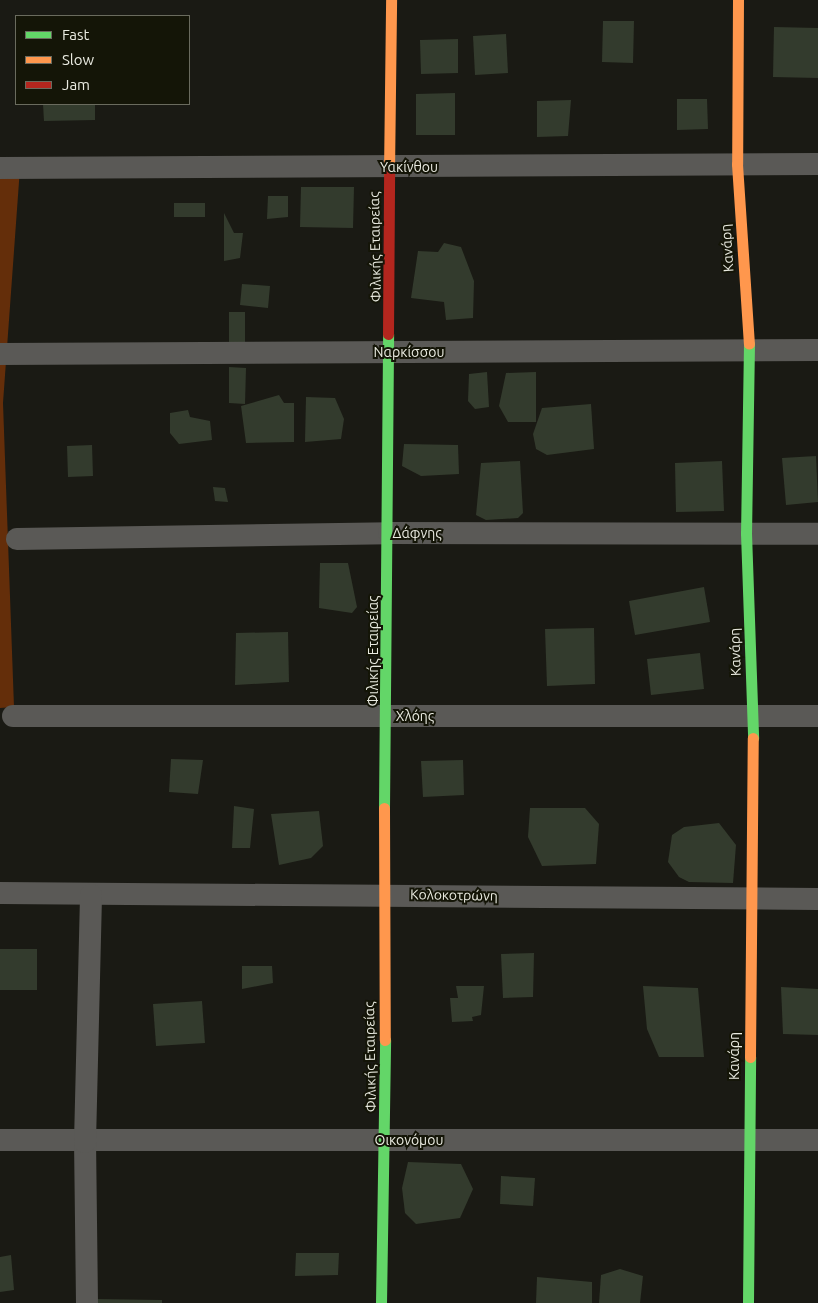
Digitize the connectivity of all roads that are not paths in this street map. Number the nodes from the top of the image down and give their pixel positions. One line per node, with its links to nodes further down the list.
1 (391, 0): 6 (street, Φιλικής Εταιρείας)
2 (738, 0): 3 (street, Κανάρη)
3 (737, 164): 4 (street, Υακίνθου); 6 (street, Υακίνθου); 7 (street, Κανάρη)
4 (818, 164)
5 (0, 168): 6 (street, Υακίνθου)
6 (389, 168): 9 (street, Φιλικής Εταιρείας)
7 (749, 350): 8 (street, Ναρκίσσου); 9 (street, Ναρκίσσου); 12 (street, Κανάρη)
8 (818, 350)
9 (391, 352): 10 (street, Ναρκίσσου); 11 (street, Φιλικής Εταιρείας)
10 (0, 354)
11 (389, 533): 12 (street, Δάφνης); 14 (street, Δάφνης); 16 (street, Φιλικής Εταιρείας)
12 (746, 533): 13 (street, Δάφνης); 17 (street, Κανάρη)
13 (818, 534)
14 (17, 540)
15 (13, 716): 16 (street, Χλόης)
16 (387, 716): 17 (street, Χλόης); 20 (street, Φιλικής Εταιρείας)
17 (752, 716): 18 (street, Χλόης); 22 (street, Κανάρη)
18 (818, 716)
19 (0, 893): 21 (street, Κολοκοτρώνη)
20 (383, 894): 21 (street, Κολοκοτρώνη); 22 (street, Κολοκοτρώνη); 25 (street, Φιλικής Εταιρείας)
21 (91, 895): 28 (street)
22 (750, 899): 23 (street, Κολοκοτρώνη); 26 (street, Κανάρη)
23 (818, 900)
24 (0, 1140): 28 (street, Οικονόμου)
25 (386, 1140): 26 (street, Οικονόμου); 28 (street, Οικονόμου); 30 (street, Φιλικής Εταιρείας)
26 (748, 1140): 27 (street, Οικονόμου); 31 (street, Κανάρη)
27 (818, 1140)
28 (85, 1142): 29 (street)
29 (87, 1303)
30 (381, 1303)
31 (748, 1303)

